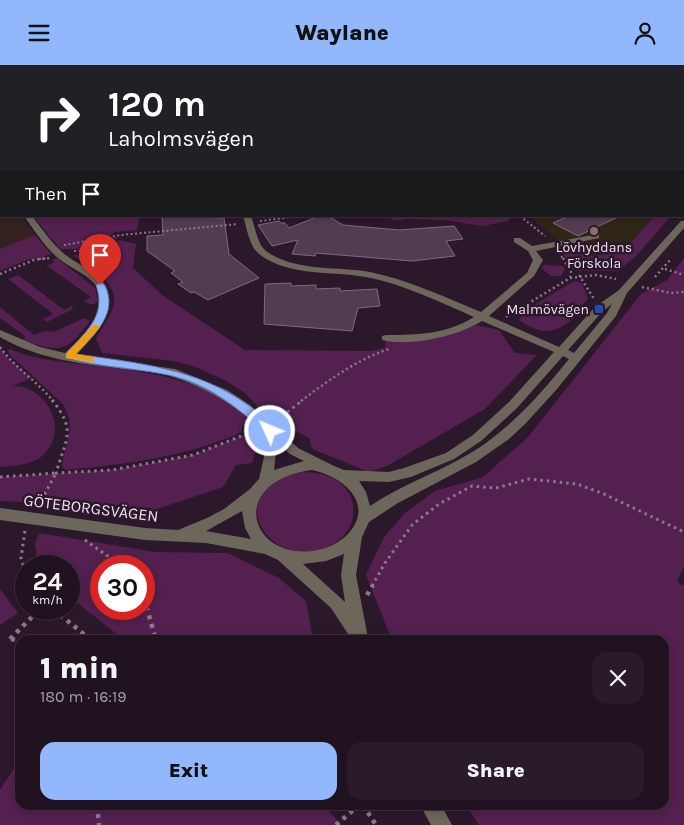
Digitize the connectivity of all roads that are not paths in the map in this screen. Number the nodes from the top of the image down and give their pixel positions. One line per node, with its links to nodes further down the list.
1 (29, 217): 12 (street)
2 (247, 217): 8 (street)
3 (682, 227): 7 (street)
4 (596, 236): 6 (street)
5 (517, 239): 6 (street)
6 (531, 249): 8 (street)
7 (622, 292): 11 (street); 13 (street)
8 (482, 317): 10 (street); 11 (street)
9 (0, 333): 12 (street)
10 (386, 338)
11 (562, 351): 13 (street); 16 (street)
12 (69, 356): 14 (street)
13 (576, 357): 19 (street)
14 (270, 431): 15 (street); 17 (street)
15 (328, 468): 16 (street); 17 (street)
16 (344, 475): 19 (street)
17 (260, 487): 20 (street, GÖTEBORGSVÄGEN); 22 (street)
18 (0, 514): 20 (street, GÖTEBORGSVÄGEN)
19 (364, 518): 21 (street)
20 (178, 535): 22 (street, GÖTEBORGSVÄGEN)
21 (356, 535): 22 (street); 24 (street)
22 (275, 552): 23 (street)
23 (357, 635)
24 (359, 635)
25 (433, 810): 26 (street)
26 (442, 825)

